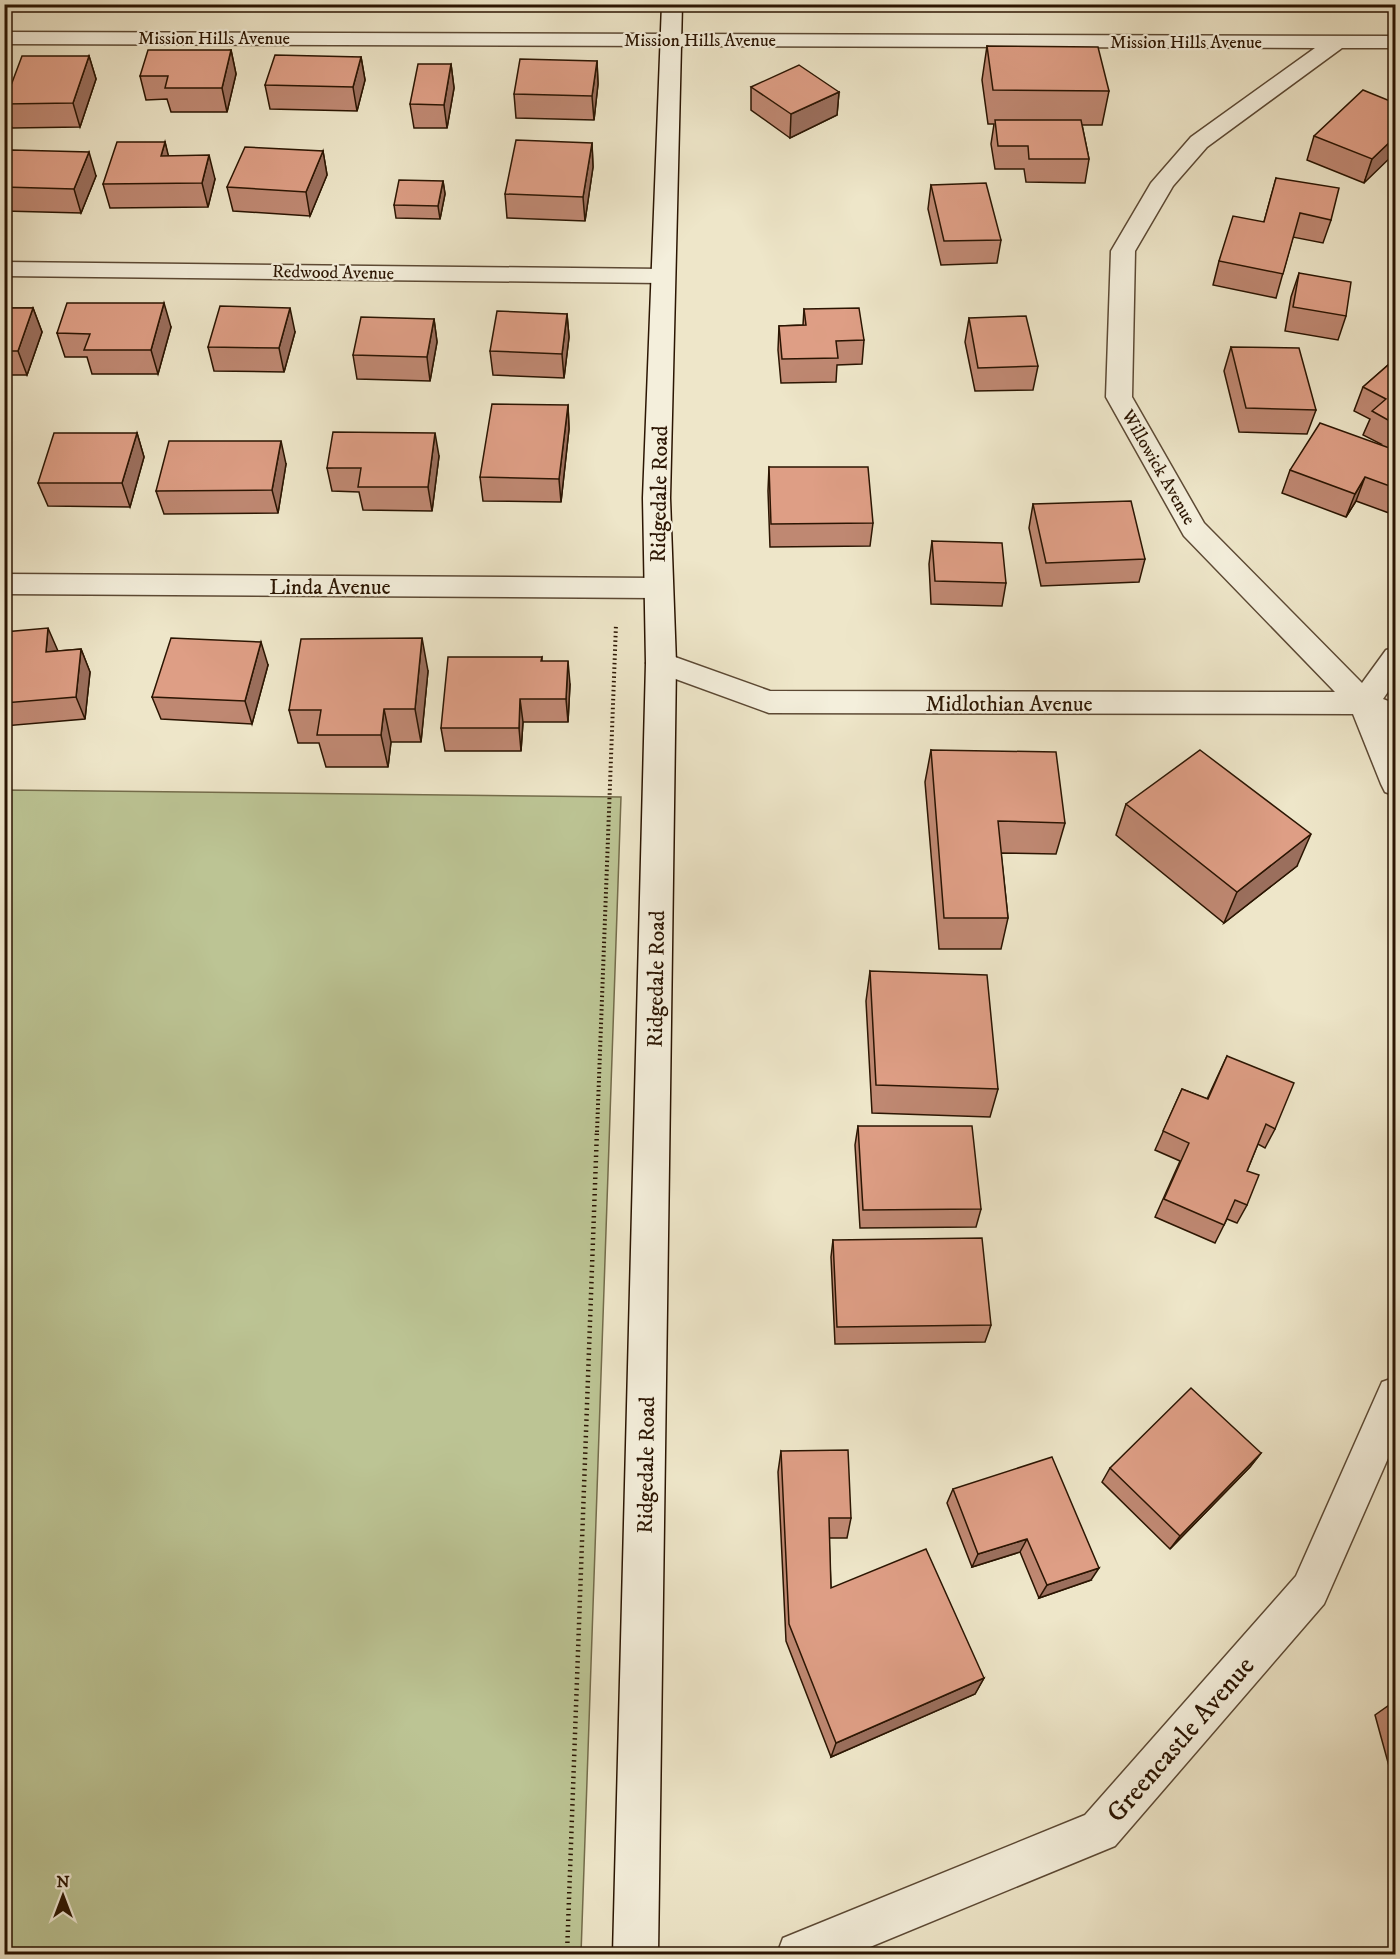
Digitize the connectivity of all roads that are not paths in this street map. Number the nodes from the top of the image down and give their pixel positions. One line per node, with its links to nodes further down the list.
1 (672, 4): 3 (street, Ridgedale Road)
2 (4, 38): 3 (street, Mission Hills Avenue)
3 (673, 40): 4 (street, Mission Hills Avenue); 7 (street, Ridgedale Road)
4 (1337, 42): 5 (street, Mission Hills Avenue); 12 (street, Willowick Avenue)
5 (1395, 42)
6 (4, 269): 7 (street, Redwood Avenue)
7 (662, 276): 9 (street, Ridgedale Road)
8 (4, 584): 9 (street, Linda Avenue)
9 (656, 588): 11 (street, Ridgedale Road)
10 (1395, 657): 12 (street)
11 (661, 663): 12 (street, Midlothian Avenue); 16 (street, Ridgedale Road)
12 (1364, 703): 13 (street, Willowick Avenue); 14 (street)
13 (1395, 717)
14 (1395, 784)
15 (1395, 1395): 17 (street, Greencastle Avenue)
16 (635, 1954)
17 (799, 1954)

